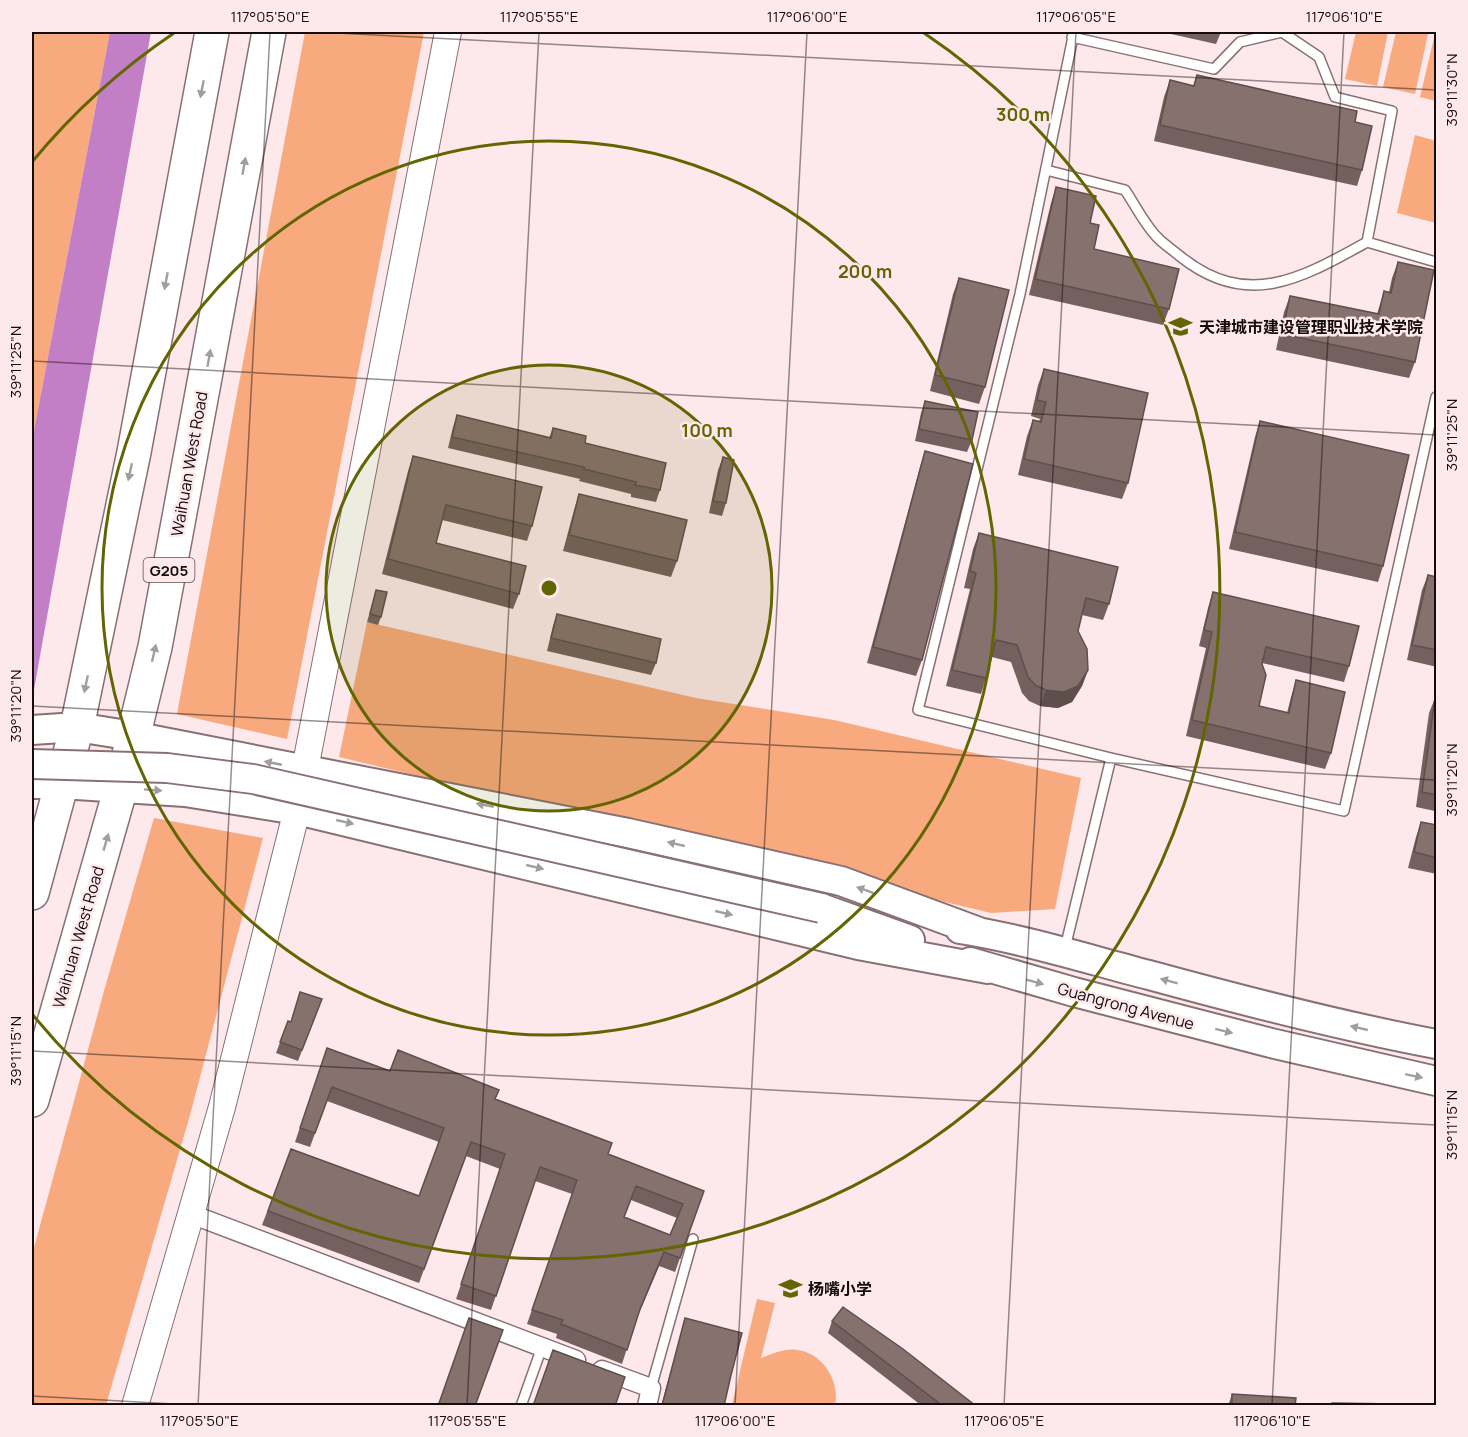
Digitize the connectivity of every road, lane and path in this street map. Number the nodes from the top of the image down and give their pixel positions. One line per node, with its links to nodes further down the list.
1 (213, 32): 10 (highway, one-way to 10)
2 (269, 32): 12 (highway, Waihuan West Road / G205, one-way to 2)
3 (448, 32): 15 (street)
4 (1282, 32): 5 (lane); 7 (lane)
5 (1073, 34): 6 (lane)
6 (1046, 170): 7 (lane); 13 (lane)
7 (1367, 242): 8 (lane)
8 (1437, 262)
9 (1437, 397): 13 (lane)
10 (77, 727): 11 (main road); 12 (main road); 16 (highway)
11 (32, 730)
12 (133, 736): 15 (main road, one-way to 12); 17 (highway, Waihuan West Road / G205)
13 (1111, 758): 22 (lane)
14 (32, 764): 20 (main road, bridge)
15 (305, 769): 18 (street); 21 (main road, one-way to 15)
16 (46, 784): 17 (main road); 19 (highway)
17 (122, 787): 18 (main road, one-way to 18); 26 (highway, Waihuan West Road / G205, one-way to 17)
18 (297, 810): 23 (main road, one-way to 23); 27 (street)
19 (32, 893)
20 (821, 908): 21 (main road); 23 (main road, Guangrong Avenue)
21 (980, 932): 22 (main road)
22 (1064, 952): 24 (main road, one-way to 22)
23 (988, 969): 25 (main road, Guangrong Avenue, one-way to 25)
24 (1437, 1044)
25 (1437, 1081)
26 (32, 1100)
27 (191, 1214): 29 (street); 31 (street)
28 (693, 1239): 30 (lane)
29 (542, 1347): 30 (street); 32 (lane)
30 (649, 1397)
31 (135, 1406)
32 (521, 1406)

